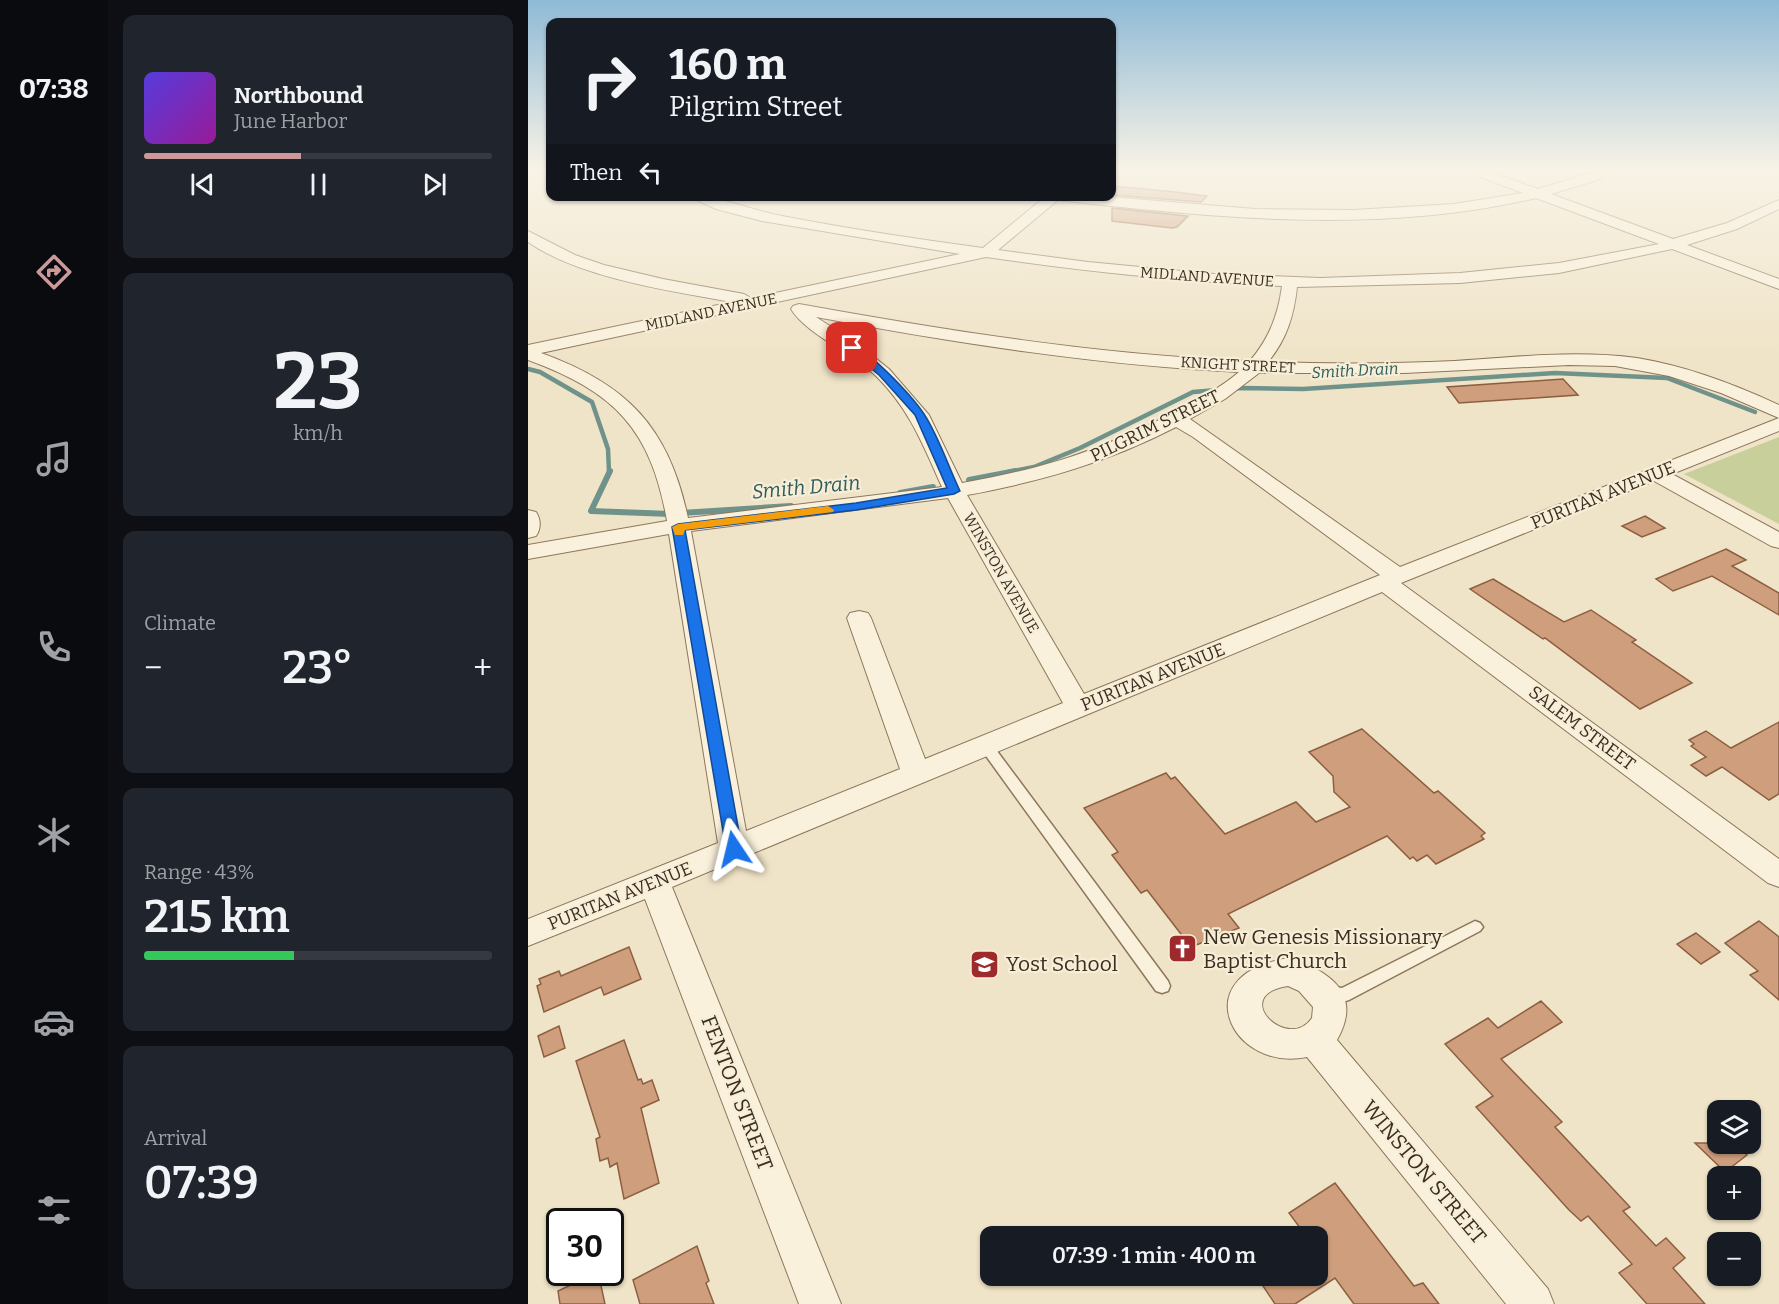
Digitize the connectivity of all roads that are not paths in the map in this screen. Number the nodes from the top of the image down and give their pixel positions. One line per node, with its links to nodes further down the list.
1 (840, 232): 7 (street)
2 (1012, 232): 7 (street)
3 (1639, 232): 6 (street)
4 (1714, 232): 6 (street, MIDLAND AVENUE)
5 (528, 235): 10 (street)
6 (1674, 245): 8 (street, MIDLAND AVENUE); 9 (street)
7 (986, 253): 8 (street, MIDLAND AVENUE); 10 (street, MIDLAND AVENUE)
8 (1290, 282): 13 (street, PILGRIM STREET)
9 (1779, 284)
10 (758, 302): 11 (street); 12 (street, MIDLAND AVENUE)
11 (799, 309): 13 (street, KNIGHT STREET); 18 (street, WINSTON AVENUE)
12 (528, 352): 20 (street)
13 (1254, 367): 14 (street, KNIGHT STREET); 15 (street, PILGRIM STREET)
14 (1779, 412)
15 (1176, 419): 18 (street, PILGRIM STREET); 24 (street, SALEM STREET)
16 (1779, 424): 17 (street, PURITAN AVENUE)
17 (1656, 474): 22 (street); 24 (street, PURITAN AVENUE)
18 (954, 491): 20 (street, PILGRIM STREET); 26 (street, WINSTON AVENUE)
19 (528, 517): 21 (street)
20 (678, 527): 23 (street, PILGRIM STREET); 29 (street)
21 (528, 531)
22 (1779, 541)
23 (528, 552)
24 (1391, 579): 26 (street, PURITAN AVENUE); 30 (street, SALEM STREET)
25 (859, 618): 28 (street)
26 (1079, 708): 27 (street, PURITAN AVENUE)
27 (986, 746): 28 (street, PURITAN AVENUE); 34 (lane)
28 (916, 774): 29 (street, PURITAN AVENUE)
29 (734, 849): 31 (street, PURITAN AVENUE)
30 (1779, 875)
31 (654, 882): 33 (street, PURITAN AVENUE); 37 (street, FENTON STREET)
32 (1475, 927): 35 (lane)
33 (528, 933)
34 (1162, 986)
35 (1326, 993): 36 (street); 36 (street)
36 (1314, 1039): 38 (street, WINSTON STREET)
37 (820, 1304)
38 (1533, 1304)

